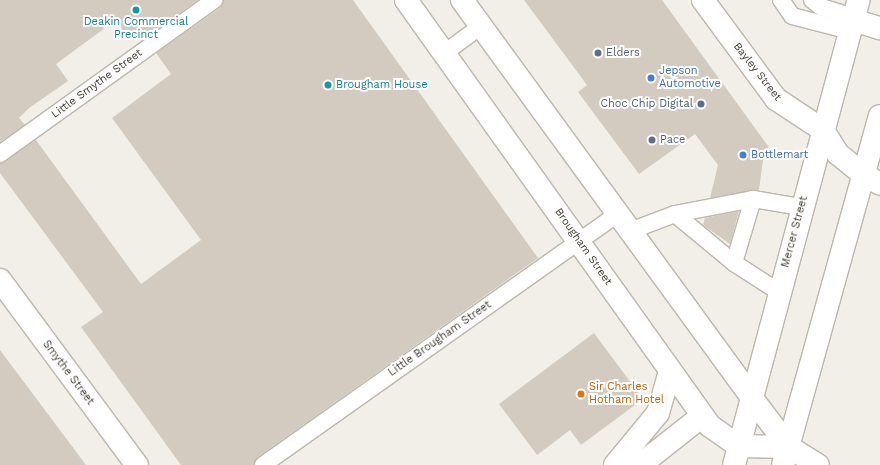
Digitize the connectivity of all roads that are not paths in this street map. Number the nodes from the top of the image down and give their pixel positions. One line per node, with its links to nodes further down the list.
1 (214, 0): 13 (lane, Little Smythe Street)
2 (406, 0): 10 (street, Brougham Street)
3 (462, 0): 8 (street)
4 (703, 0): 12 (street, Bayley Street)
5 (781, 0): 7 (lane)
6 (812, 0): 7 (lane)
7 (854, 17): 9 (street); 12 (street, Mercer Street)
8 (481, 26): 10 (lane); 17 (street)
9 (880, 28)
10 (443, 54): 20 (street, Brougham Street)
11 (880, 116): 14 (street)
12 (823, 130): 14 (street); 16 (street, Mercer Street)
13 (0, 154)
14 (872, 180): 28 (street)
15 (753, 199): 16 (lane); 18 (lane); 21 (lane)
16 (801, 207): 23 (street, Mercer Street)
17 (617, 214): 19 (street); 20 (lane, Little Brougham Street)
18 (675, 214): 19 (lane); 21 (lane)
19 (630, 231): 25 (street)
20 (579, 241): 24 (street, Brougham Street); 30 (lane, Little Brougham Street)
21 (734, 263): 23 (lane)
22 (0, 280): 29 (street, Smythe Street)
23 (779, 292): 25 (street, Mercer Street)
24 (670, 371): 26 (street, Brougham Street); 31 (street)
25 (751, 397): 27 (street, Mercer Street); 28 (street)
26 (702, 416): 27 (street, Brougham Street); 32 (street)
27 (737, 456): 28 (street)
28 (786, 456): 33 (street)
29 (137, 465)
30 (263, 465)
31 (615, 465)
32 (640, 465)
33 (818, 465)

